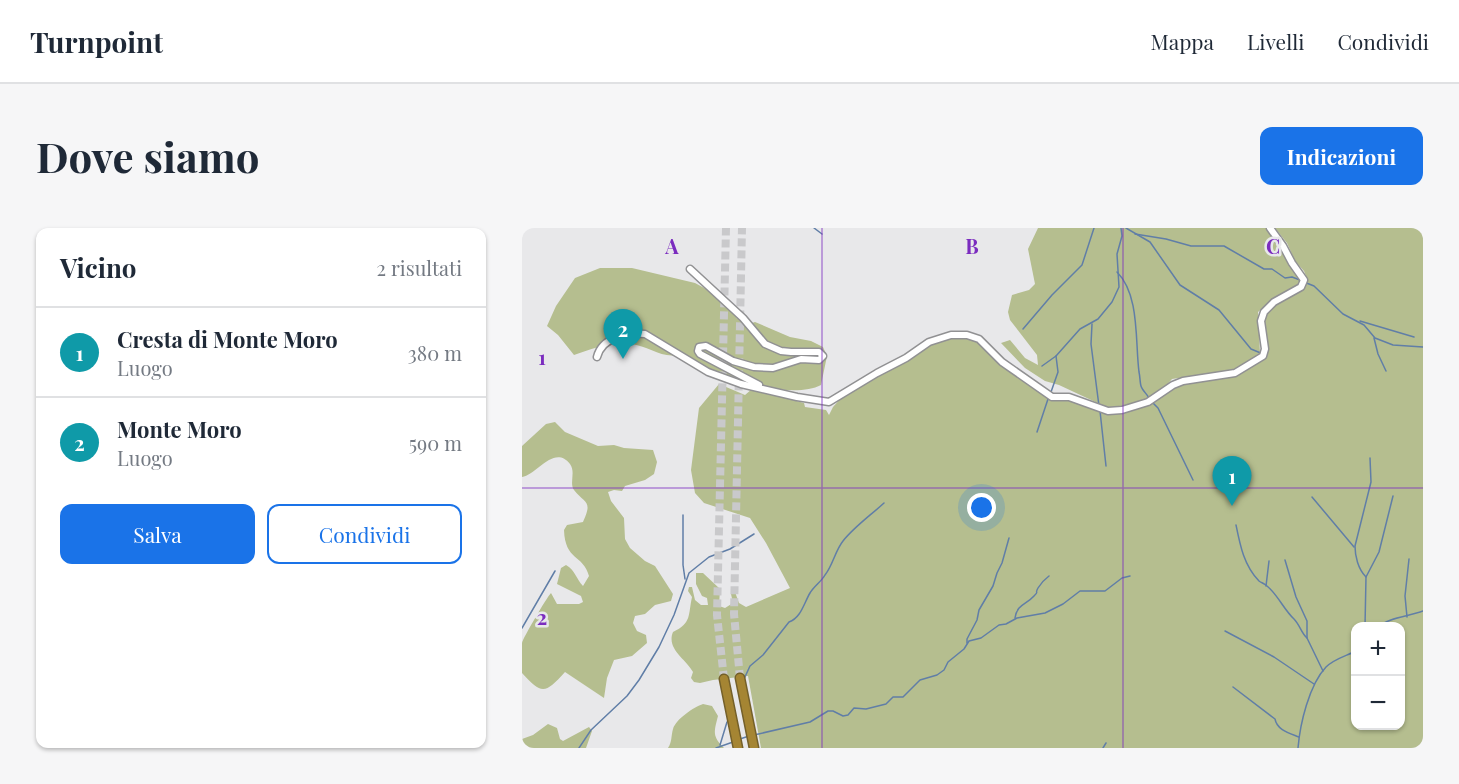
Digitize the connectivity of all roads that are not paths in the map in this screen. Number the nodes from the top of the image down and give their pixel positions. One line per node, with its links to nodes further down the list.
1 (1270, 228): 4 (street)
2 (690, 269): 4 (street)
3 (597, 357): 4 (street)
4 (774, 392)
5 (740, 678): 8 (highway)
6 (724, 679): 7 (highway)
7 (738, 748)
8 (754, 748)

